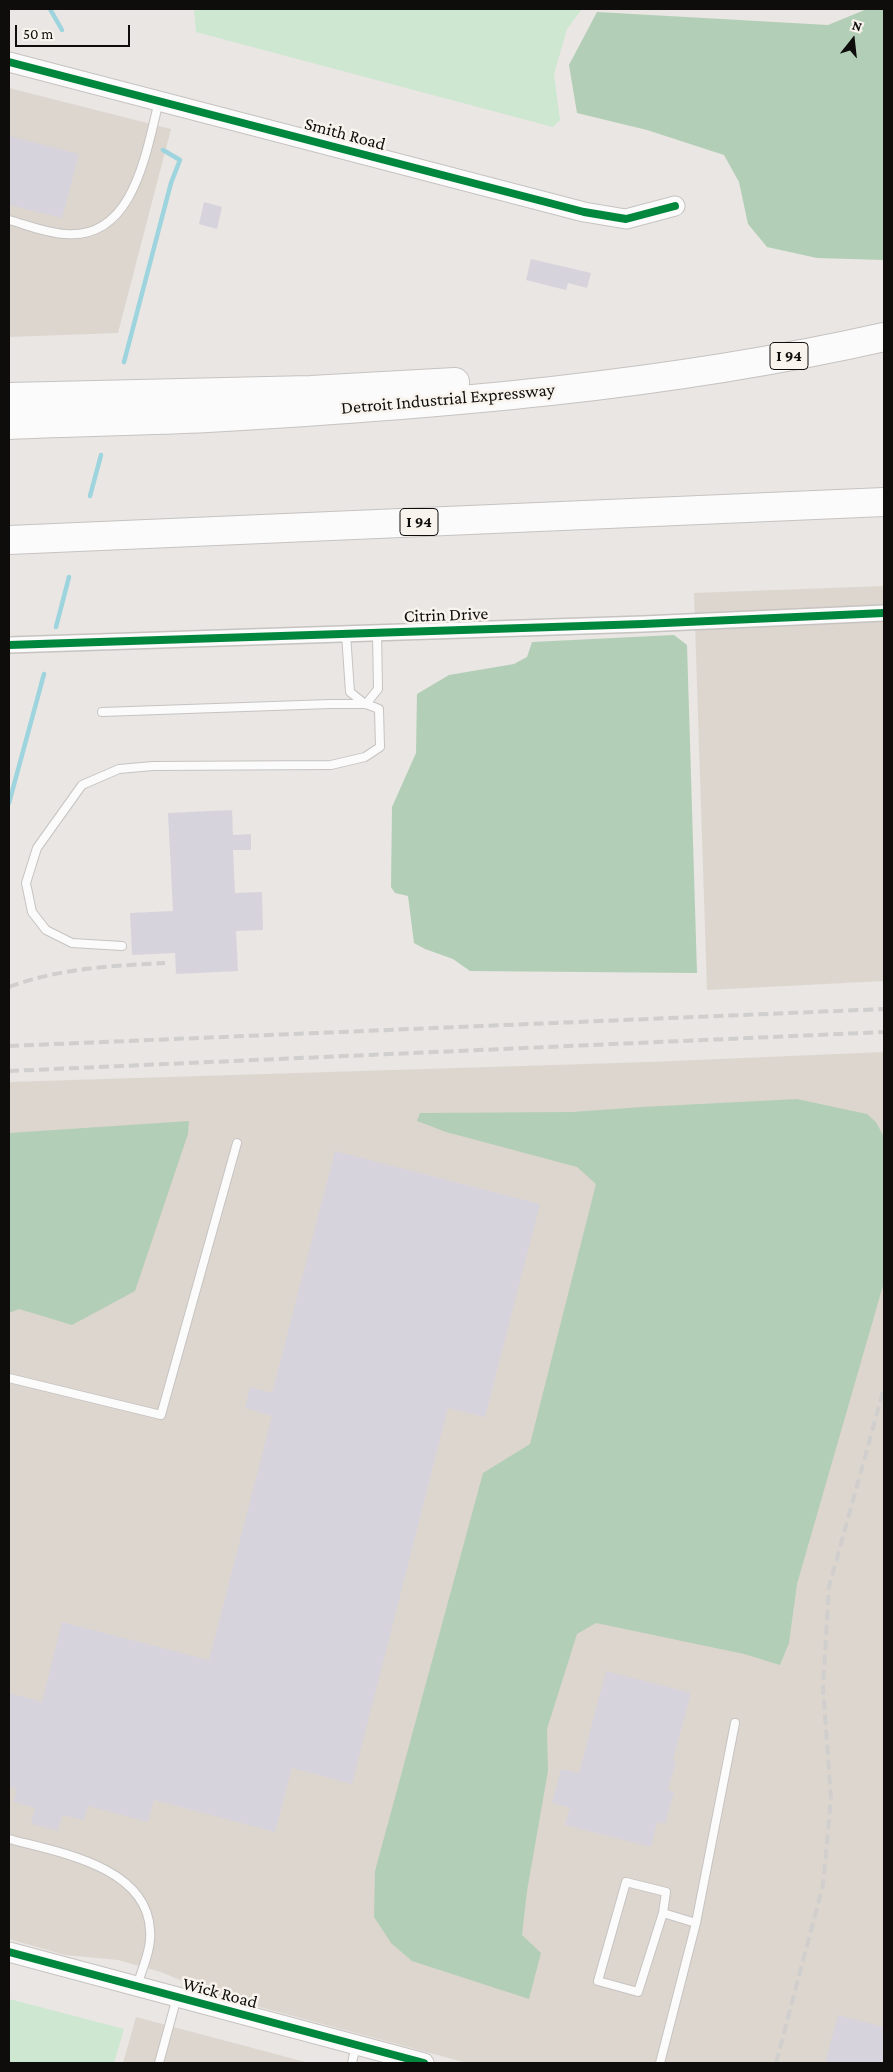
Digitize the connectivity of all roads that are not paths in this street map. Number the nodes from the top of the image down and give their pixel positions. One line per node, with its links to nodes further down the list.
1 (9, 62): 2 (street, Smith Road)
2 (159, 101): 3 (street, Smith Road); 4 (lane)
3 (675, 206)
4 (9, 220)
5 (884, 337): 6 (highway, Detroit Industrial Expressway / I 94)
6 (723, 368): 7 (highway); 8 (highway, Detroit Industrial Expressway / I 94)
7 (9, 397)
8 (9, 425)
9 (884, 502): 10 (highway, I 94)
10 (9, 540)
11 (884, 613): 12 (street, Citrin Drive)
12 (377, 633): 13 (street, Citrin Drive); 15 (lane)
13 (346, 634): 14 (street, Citrin Drive); 15 (lane)
14 (9, 646)
15 (366, 704): 16 (lane); 17 (lane)
16 (102, 712)
17 (122, 946)
18 (237, 1143): 19 (lane)
19 (9, 1378)
20 (735, 1723): 23 (lane)
21 (9, 1839): 25 (lane)
22 (663, 1913): 22 (lane); 23 (lane)
23 (696, 1924): 31 (lane)
24 (9, 1952): 25 (street, Wick Road)
25 (137, 1986): 26 (street, Wick Road)
26 (177, 1997): 27 (street, Wick Road); 28 (lane)
27 (356, 2045): 29 (lane); 30 (street, Wick Road)
28 (159, 2063)
29 (352, 2063)
30 (424, 2063)
31 (660, 2063)

